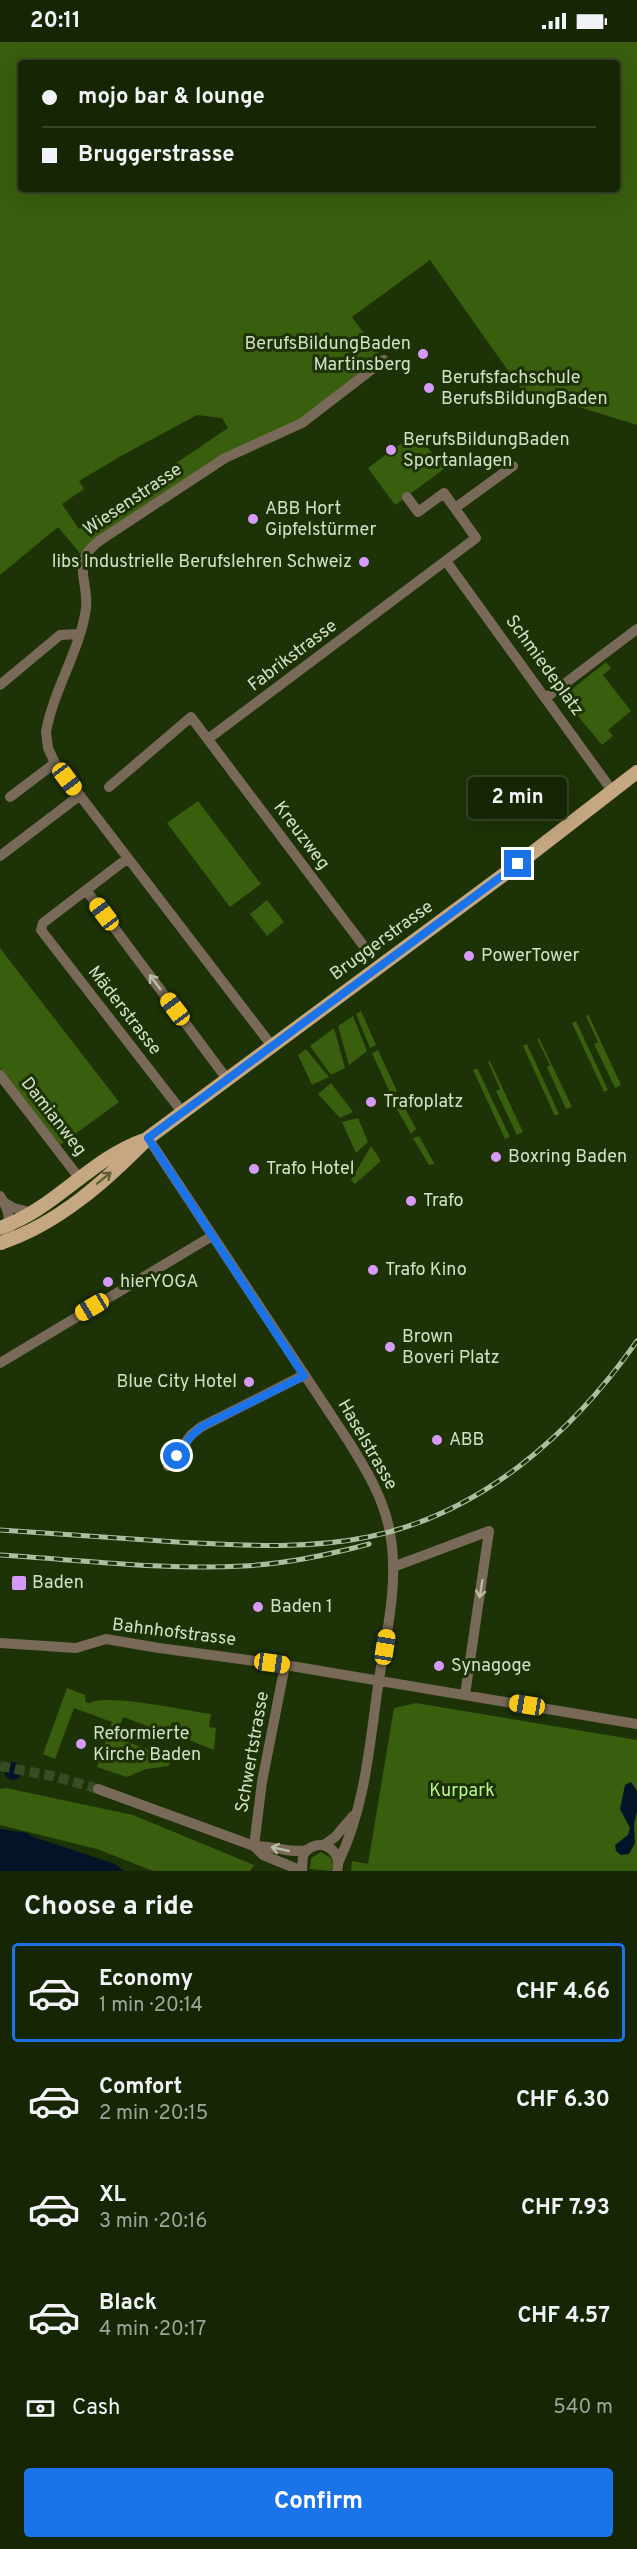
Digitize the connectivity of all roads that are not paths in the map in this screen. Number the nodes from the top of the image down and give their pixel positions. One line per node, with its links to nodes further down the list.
1 (384, 360): 7 (street, Wiesenstrasse)
2 (513, 466): 4 (street)
3 (407, 497): 4 (street)
4 (455, 508): 5 (street, Fabrikstrasse)
5 (446, 561): 9 (street, Schmiedeplatz); 10 (street, Fabrikstrasse)
6 (637, 630): 9 (street)
7 (78, 634): 8 (street); 11 (street, Wiesenstrasse)
8 (0, 685)
9 (547, 697): 14 (street, Schmiedeplatz)
10 (208, 739): 13 (street); 20 (street, Kreuzweg)
11 (55, 763): 15 (street, Wiesenstrasse); 16 (street)
12 (637, 772): 14 (main road, Bruggerstrasse)
13 (109, 787)
14 (613, 792): 21 (main road, Bruggerstrasse)
15 (80, 796): 17 (street); 18 (street, Wiesenstrasse)
16 (10, 797)
17 (0, 856)
18 (128, 858): 19 (street); 21 (street, Wiesenstrasse)
19 (86, 890): 23 (street, one-way to 19); 24 (street, Mäderstrasse)
20 (369, 952)
21 (272, 1046): 23 (main road, Bruggerstrasse)
22 (0, 1075): 26 (street, Damianweg)
23 (227, 1079): 24 (main road, Bruggerstrasse)
24 (183, 1113): 25 (main road, Bruggerstrasse)
25 (148, 1138): 26 (main road, Bruggerstrasse); 30 (main road, Bruggerstrasse, one-way to 25); 31 (street, Haselstrasse)
26 (80, 1179): 28 (main road, Bruggerstrasse)
27 (3, 1200): 28 (street); 29 (street)
28 (33, 1213): 29 (main road, Bruggerstrasse)
29 (3, 1223): 30 (street); 32 (street, Bruggerstrasse)
30 (27, 1233): 32 (main road, Bruggerstrasse)
31 (212, 1236): 33 (street); 34 (street, Haselstrasse)
32 (2, 1244)
33 (0, 1363)
34 (304, 1376): 35 (street); 36 (street, Haselstrasse)
35 (168, 1466)
36 (393, 1567): 39 (street, Haselstrasse); 40 (street, one-way to 40)
37 (0, 1643): 38 (street, Bahnhofstrasse)
38 (285, 1665): 39 (street, Bahnhofstrasse); 45 (street, Schwertstrasse)
39 (379, 1681): 40 (street, Bahnhofstrasse); 43 (street, Haselstrasse)
40 (465, 1695): 41 (street, Bahnhofstrasse)
41 (637, 1724)
42 (98, 1789): 45 (street)
43 (354, 1816): 44 (street, Haselstrasse); 47 (street, Haselstrasse)
44 (324, 1845): 46 (street); 47 (street)
45 (254, 1846): 46 (street, one-way to 45); 48 (street)
46 (306, 1850): 48 (street)
47 (338, 1866)
48 (302, 1871)

